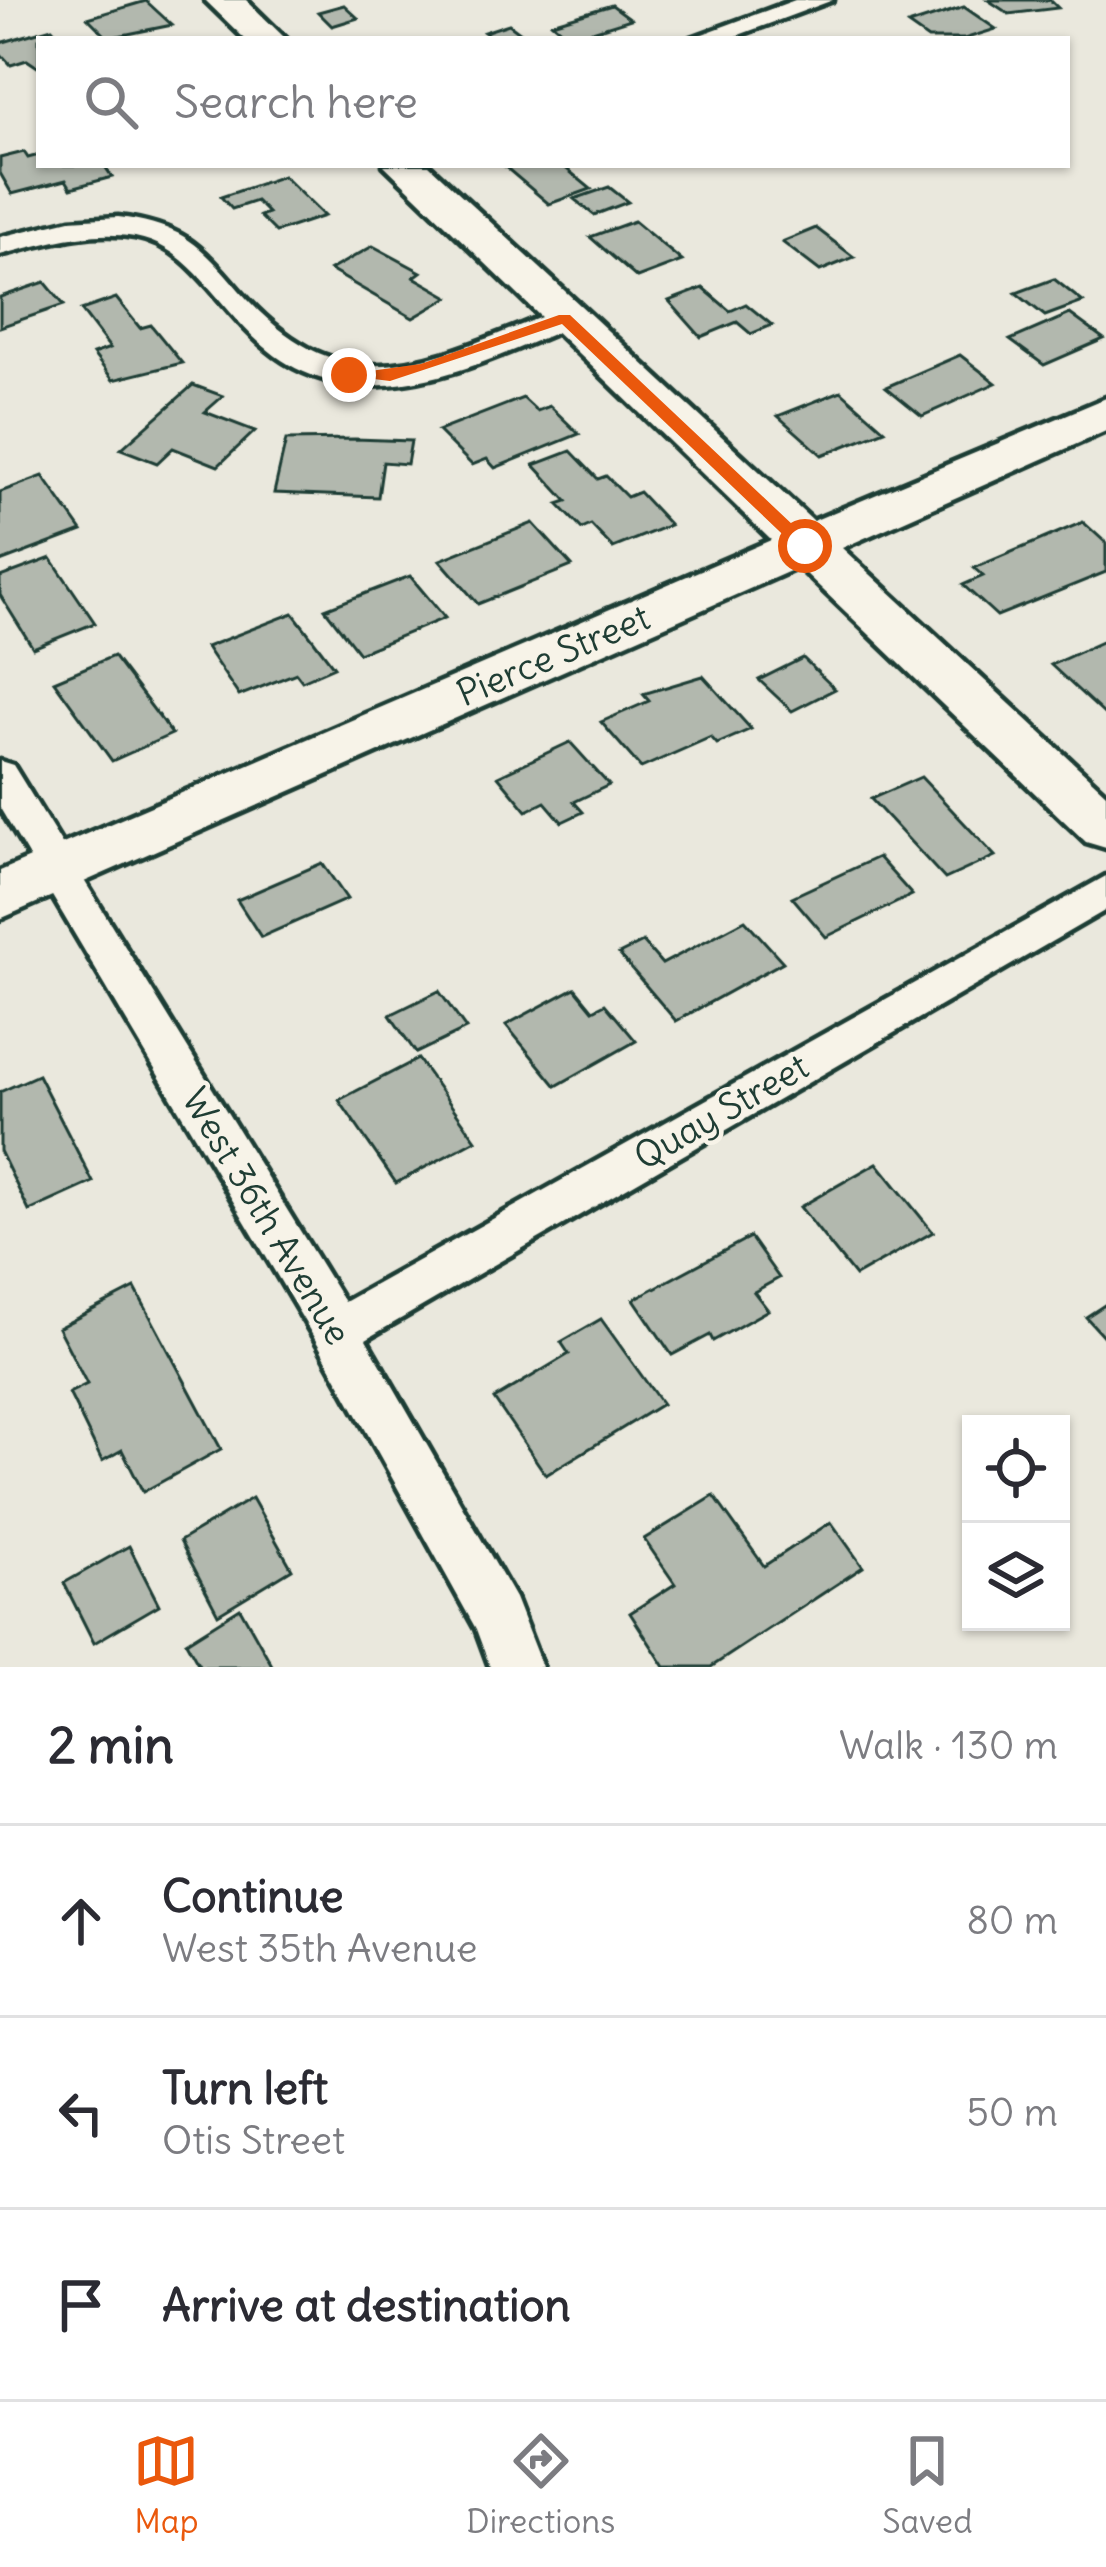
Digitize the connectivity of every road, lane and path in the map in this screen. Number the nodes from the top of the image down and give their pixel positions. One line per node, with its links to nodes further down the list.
1 (224, 0): 3 (street)
2 (820, 0): 4 (street)
3 (264, 36)
4 (711, 36)
5 (408, 168): 7 (street)
6 (0, 246): 7 (street)
7 (565, 318): 9 (street)
8 (1106, 413): 9 (street, Pierce Street)
9 (805, 546): 11 (street); 12 (street, Pierce Street)
10 (0, 775): 12 (street, West 36th Avenue)
11 (1106, 827)
12 (58, 870): 14 (street, Pierce Street); 15 (street, West 36th Avenue)
13 (1106, 891): 15 (street, Quay Street)
14 (0, 896)
15 (336, 1330): 16 (street, West 36th Avenue)
16 (516, 1667)

